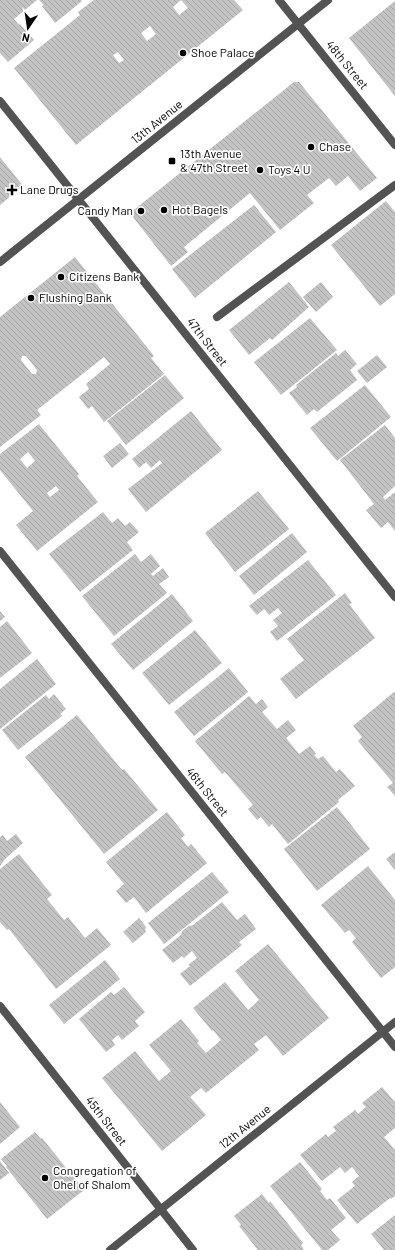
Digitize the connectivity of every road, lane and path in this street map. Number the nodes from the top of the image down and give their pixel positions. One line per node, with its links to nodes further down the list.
1 (279, 0): 3 (street, 48th Street)
2 (328, 0): 3 (street, 13th Avenue)
3 (298, 24): 5 (street, 48th Street); 7 (street, 13th Avenue)
4 (0, 101): 7 (street, 47th Street)
5 (395, 145)
6 (395, 185): 9 (street)
7 (79, 200): 8 (street, 13th Avenue); 11 (street, 47th Street)
8 (0, 262)
9 (217, 317)
10 (0, 551): 14 (street, 46th Street)
11 (395, 597)
12 (0, 1006): 16 (street, 45th Street)
13 (395, 1022): 14 (street, 12th Avenue)
14 (383, 1032): 15 (street, 46th Street); 16 (street, 12th Avenue)
15 (395, 1047)
16 (160, 1210): 17 (street, 12th Avenue); 18 (street, 45th Street)
17 (110, 1250)
18 (193, 1250)

